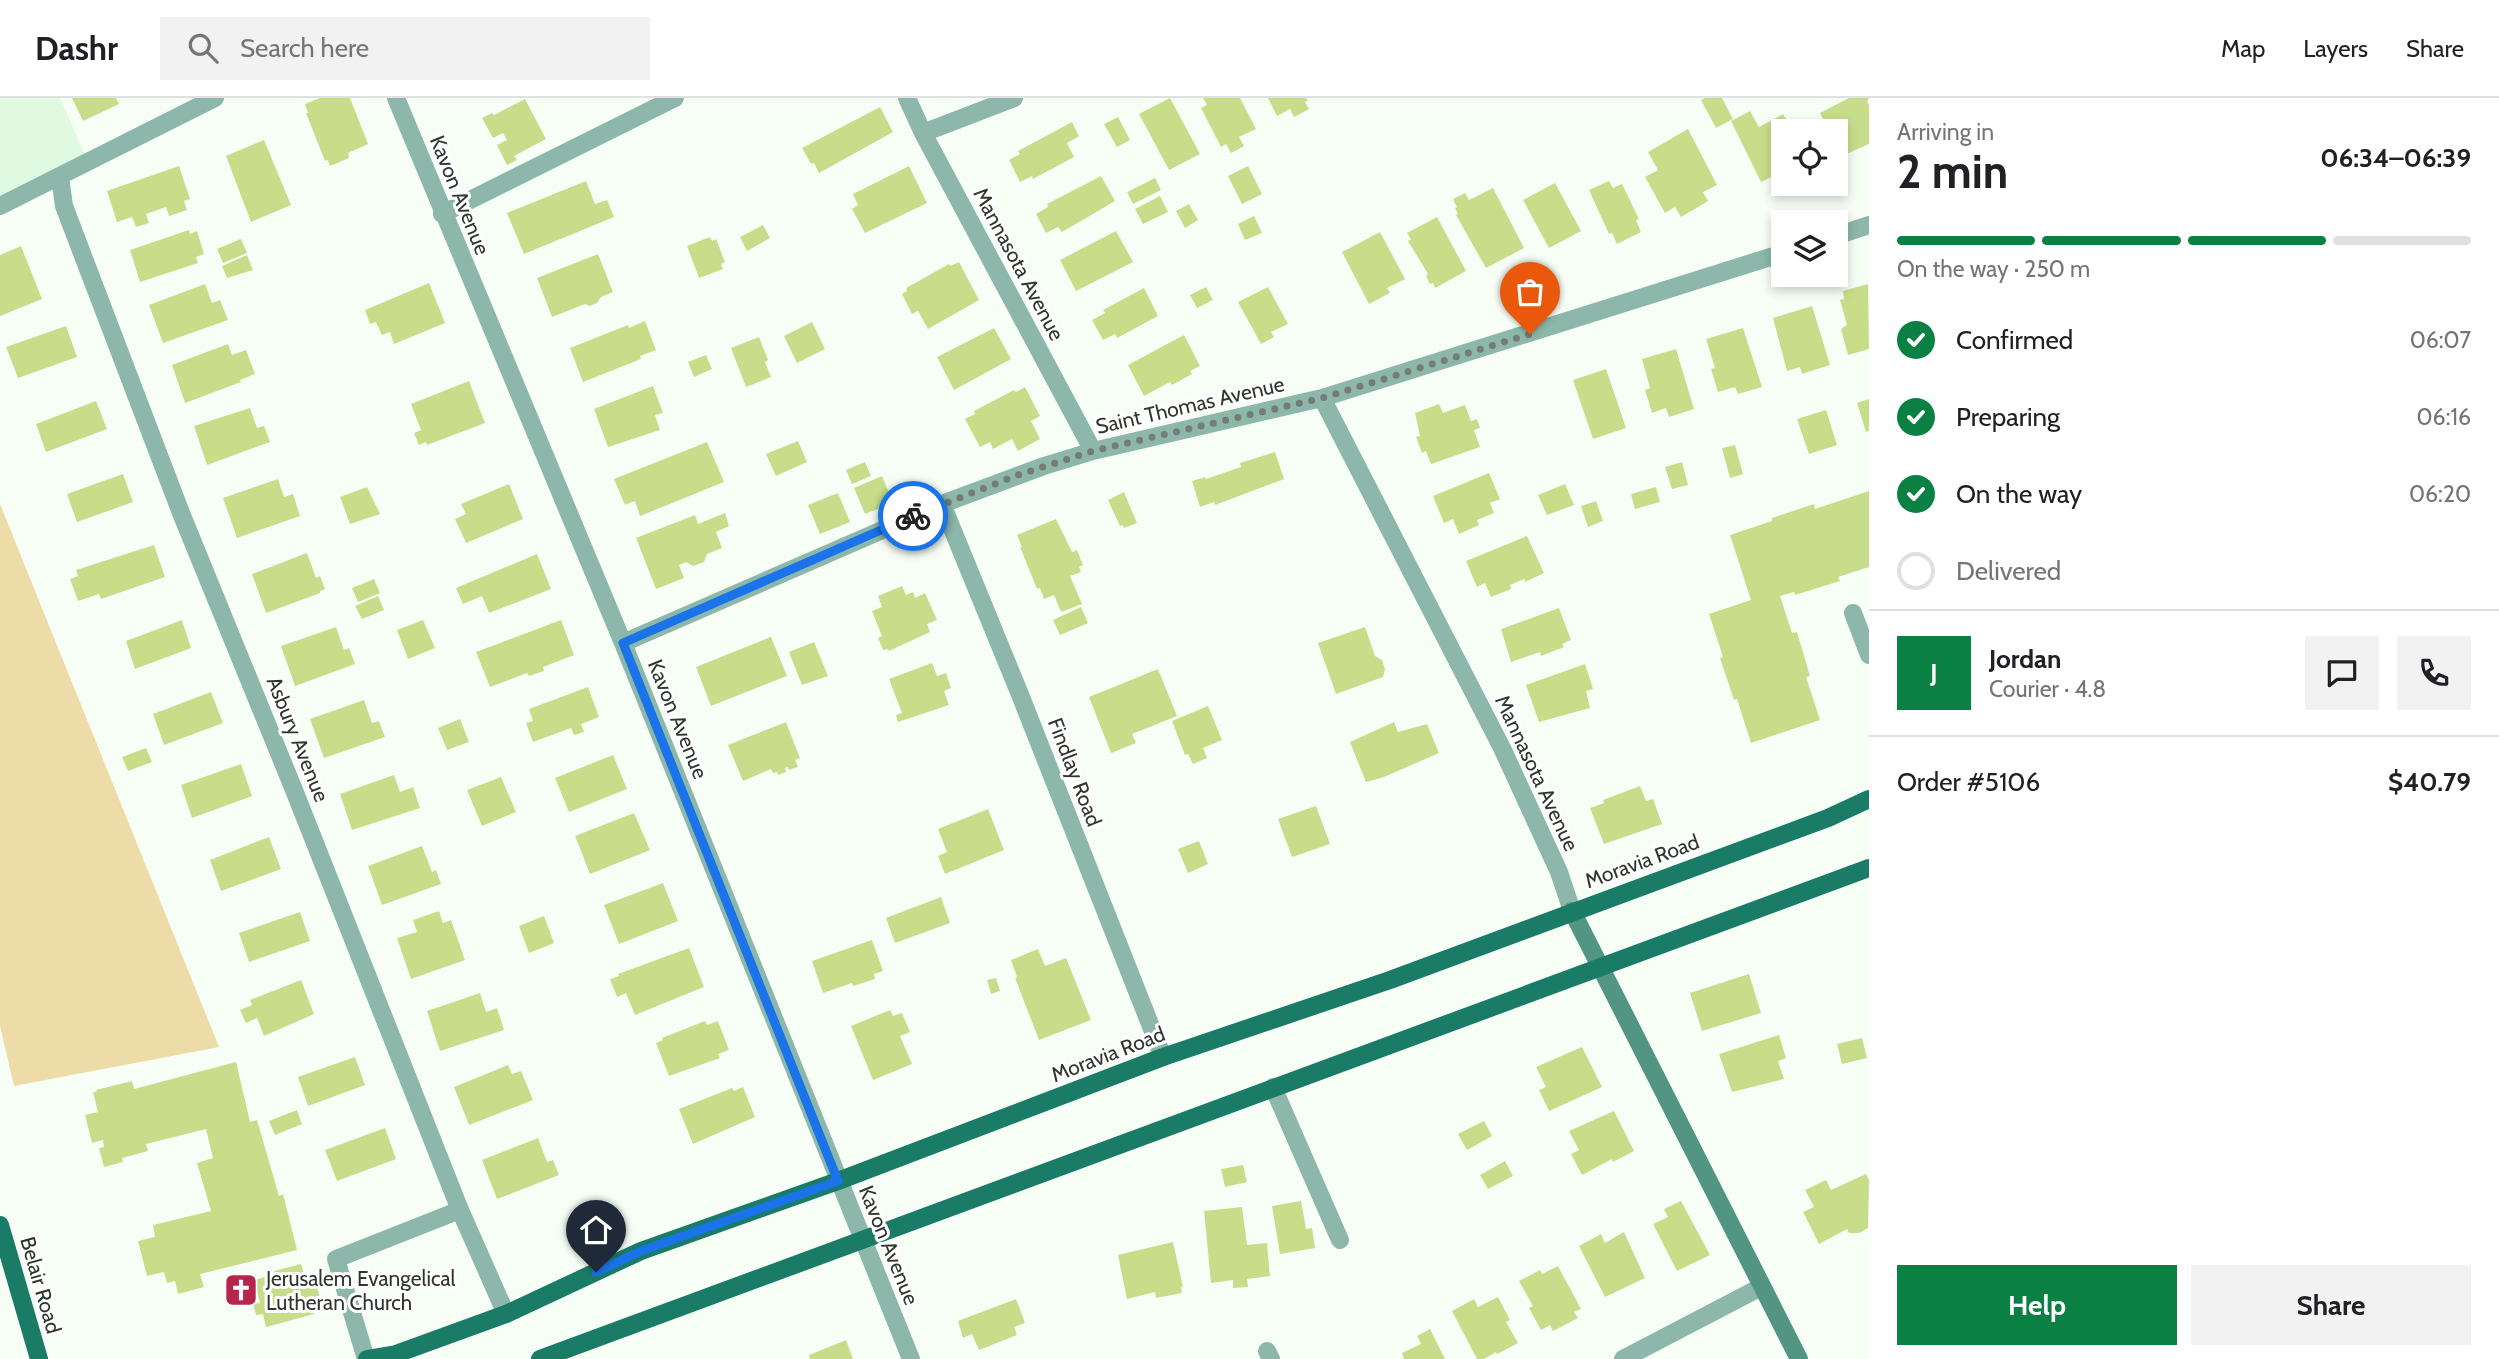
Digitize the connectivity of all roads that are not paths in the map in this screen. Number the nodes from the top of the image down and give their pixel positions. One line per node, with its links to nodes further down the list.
1 (215, 98): 7 (street)
2 (396, 98): 9 (street, Kavon Avenue)
3 (674, 98): 9 (street)
4 (907, 98): 6 (street, Mannasota Avenue)
5 (1014, 98): 6 (street)
6 (923, 133): 14 (street, Mannasota Avenue)
7 (60, 177): 8 (street); 26 (street, Asbury Avenue)
8 (0, 206)
9 (442, 214): 17 (street, Kavon Avenue)
10 (1869, 225): 11 (street)
11 (1848, 232)
12 (1771, 257): 13 (street, Saint Thomas Avenue)
13 (1322, 398): 14 (street, Saint Thomas Avenue); 21 (street, Mannasota Avenue)
14 (1093, 451): 15 (street, Saint Thomas Avenue)
15 (942, 504): 17 (street, Saint Thomas Avenue); 23 (street, Findlay Road)
16 (1853, 613): 18 (street)
17 (623, 643): 25 (street, Kavon Avenue)
18 (1869, 655)
19 (1869, 799): 21 (main road, Moravia Road)
20 (1869, 868): 22 (main road)
21 (1572, 911): 22 (street, Mannasota Avenue); 23 (main road, Moravia Road)
22 (1601, 967): 24 (main road); 30 (street, Mannasota Avenue)
23 (1163, 1057): 25 (main road, Moravia Road)
24 (1273, 1087): 28 (main road); 29 (street)
25 (838, 1181): 28 (street, Kavon Avenue); 31 (main road, Moravia Road)
26 (460, 1210): 31 (street, Asbury Avenue); 33 (street)
27 (0, 1224): 32 (main road, Belair Road)
28 (863, 1240): 34 (main road); 35 (street, Kavon Avenue)
29 (1340, 1240)
30 (1761, 1287): 36 (street); 37 (street, Mannasota Avenue)
31 (506, 1314): 33 (main road, Moravia Road)
32 (39, 1359)
33 (366, 1359)
34 (540, 1359)
35 (911, 1359)
36 (1623, 1359)
37 (1799, 1359)

